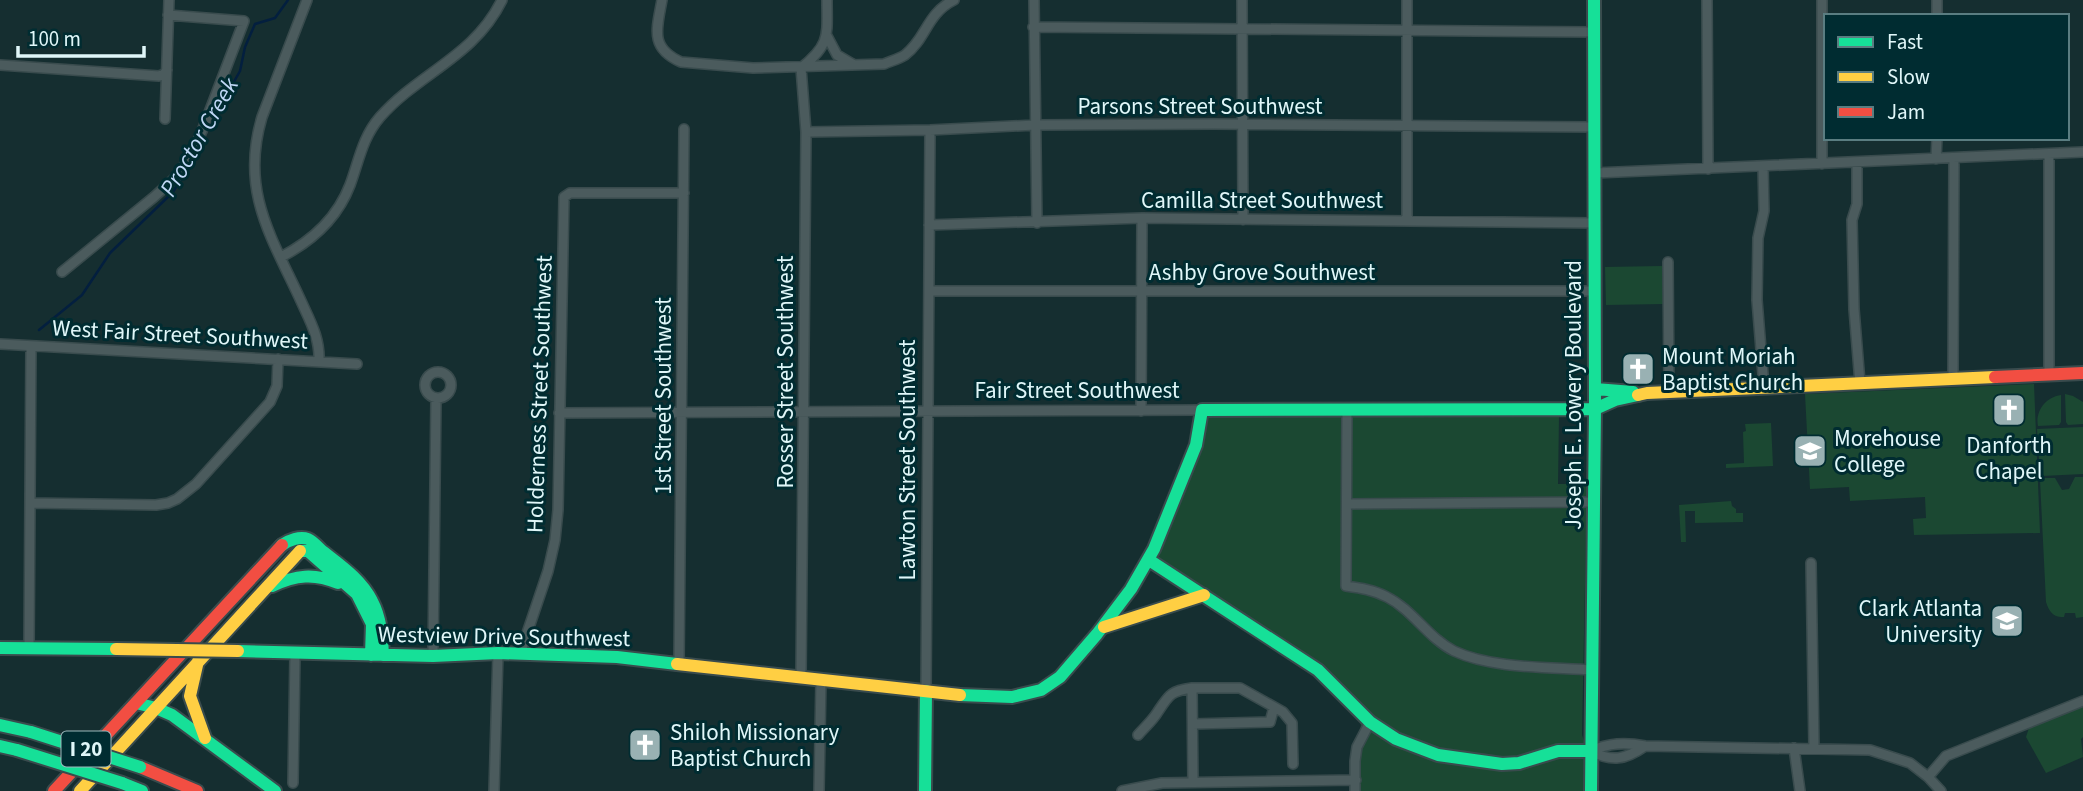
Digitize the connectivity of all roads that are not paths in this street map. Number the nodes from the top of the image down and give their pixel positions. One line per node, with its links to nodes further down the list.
1 (169, 0): 13 (street)
2 (307, 0): 48 (street)
3 (502, 0): 48 (street)
4 (662, 0): 21 (street)
5 (827, 0): 18 (street)
6 (954, 0): 20 (street)
7 (1034, 0): 14 (street)
8 (1242, 0): 15 (street)
9 (1407, 0): 16 (street)
10 (1594, 0): 17 (main road, Joseph E. Lowery Boulevard)
11 (1707, 0): 39 (street)
12 (1822, 0): 37 (street)
13 (169, 15): 22 (street); 50 (street)
14 (1033, 27): 15 (street); 25 (street)
15 (1242, 29): 16 (street); 24 (street)
16 (1407, 29): 17 (street); 26 (street)
17 (1594, 32): 27 (main road, Joseph E. Lowery Boulevard)
18 (827, 36): 20 (street); 21 (street)
19 (0, 65): 22 (street)
20 (855, 65): 21 (street)
21 (801, 68): 30 (street, Rosser Street Southwest)
22 (167, 70): 23 (street)
23 (165, 119)
24 (1242, 124): 25 (street, Parsons Street Southwest); 26 (street, Parsons Street Southwest); 43 (street)
25 (1035, 125): 29 (street, Parsons Street Southwest); 45 (street)
26 (1407, 125): 27 (street, Parsons Street Southwest); 44 (street)
27 (1595, 127): 40 (main road, Joseph E. Lowery Boulevard)
28 (684, 130): 41 (street, 1st Street Southwest)
29 (930, 130): 30 (street, Parsons Street Southwest); 47 (street, Lawton Street Southwest)
30 (806, 132): 74 (street, Rosser Street Southwest)
31 (1937, 140): 35 (street)
32 (2083, 152): 33 (street)
33 (2049, 154): 34 (street); 60 (street)
34 (1954, 158): 35 (street); 61 (street)
35 (1937, 159): 36 (street)
36 (1857, 162): 37 (street); 62 (street)
37 (1822, 164): 38 (street)
38 (1763, 166): 39 (street); 63 (street)
39 (1708, 169): 40 (street)
40 (1595, 173): 46 (main road, Joseph E. Lowery Boulevard)
41 (684, 193): 73 (street, 1st Street Southwest); 75 (street, Holderness Street Southwest)
42 (1142, 219): 43 (street, Camilla Street Southwest); 45 (street, Camilla Street Southwest); 53 (street)
43 (1243, 220): 44 (street, Camilla Street Southwest)
44 (1407, 220): 46 (street, Camilla Street Southwest)
45 (1037, 223): 47 (street, Camilla Street Southwest)
46 (1595, 223): 52 (main road, Joseph E. Lowery Boulevard)
47 (929, 225): 51 (street, Lawton Street Southwest)
48 (281, 257): 57 (street)
49 (1668, 262): 65 (street)
50 (62, 272)
51 (929, 291): 53 (street, Ashby Grove Southwest); 70 (street, Lawton Street Southwest)
52 (1595, 291): 53 (street, Ashby Grove Southwest); 64 (main road, Joseph E. Lowery Boulevard)
53 (1142, 292): 71 (street)
54 (0, 344): 55 (street, West Fair Street Southwest)
55 (31, 346): 56 (street, West Fair Street Southwest); 77 (street)
56 (278, 359): 57 (street, West Fair Street Southwest); 77 (street)
57 (319, 361): 58 (street, West Fair Street Southwest)
58 (357, 364)
59 (2083, 373): 60 (main road)
60 (2049, 374): 61 (main road)
61 (1953, 379): 62 (main road)
62 (1860, 383): 63 (main road)
63 (1764, 387): 65 (main road)
64 (1595, 389): 66 (main road); 68 (main road, Joseph E. Lowery Boulevard)
65 (1669, 392): 66 (main road)
66 (1647, 393): 68 (main road, Fair Street Southwest)
67 (436, 398): 93 (street)
68 (1595, 409): 69 (main road, Fair Street Southwest); 76 (main road, Joseph E. Lowery Boulevard)
69 (1348, 410): 72 (main road, Fair Street Southwest); 78 (street)
70 (928, 411): 71 (street, Fair Street Southwest); 74 (street, Fair Street Southwest); 100 (street, Lawton Street Southwest)
71 (1141, 411): 72 (street, Fair Street Southwest)
72 (1202, 411): 81 (main road, Westview Drive Southwest)
73 (682, 412): 74 (street, Fair Street Southwest); 75 (street, Fair Street Southwest); 95 (street, 1st Street Southwest)
74 (804, 412): 97 (street, Rosser Street Southwest)
75 (559, 413): 90 (street, Holderness Street Southwest)
76 (1594, 502): 78 (street); 96 (main road, Joseph E. Lowery Boulevard)
77 (30, 503): 88 (street)
78 (1347, 504): 96 (street)
79 (296, 537): 80 (main road); 92 (main road); 102 (main road)
80 (300, 551): 83 (main road); 84 (main road)
81 (1149, 560): 85 (main road); 86 (main road, Westview Drive Southwest)
82 (1811, 563): 113 (street)
83 (349, 588): 84 (main road); 92 (main road)
84 (263, 591): 94 (main road)
85 (1204, 595): 86 (main road); 105 (main road)
86 (1102, 627): 100 (main road, Westview Drive Southwest)
87 (0, 648): 88 (main road, Westview Drive Southwest)
88 (29, 649): 91 (main road, Westview Drive Southwest, bridge)
89 (498, 653): 90 (main road, Westview Drive Southwest); 93 (main road, Westview Drive Southwest); 125 (street)
90 (520, 653): 95 (main road, Westview Drive Southwest)
91 (295, 654): 92 (main road, Westview Drive Southwest); 119 (street)
92 (377, 655): 93 (main road, Westview Drive Southwest)
93 (433, 656)
94 (198, 661): 104 (main road); 109 (main road)
95 (679, 663): 97 (main road, Westview Drive Southwest)
96 (1592, 670): 114 (main road, Joseph E. Lowery Boulevard)
97 (801, 677): 98 (main road, Westview Drive Southwest)
98 (821, 679): 100 (main road, Westview Drive Southwest); 126 (street)
99 (1192, 688): 103 (street); 107 (street); 108 (street)
100 (926, 691): 127 (main road, Lawton Street Southwest)
101 (2083, 701): 116 (street)
102 (136, 703): 104 (main road); 120 (main road)
103 (1274, 707): 107 (street); 115 (street)
104 (156, 708): 109 (main road); 121 (main road)
105 (1370, 722): 114 (main road); 117 (street)
106 (0, 724): 123 (main road, I 20, bridge)
107 (1193, 724): 118 (street)
108 (1138, 735)
109 (205, 738): 124 (main road)
110 (0, 746): 122 (main road, I 20, bridge)
111 (1645, 746): 112 (street); 114 (street); 114 (street)
112 (1794, 748): 113 (street); 131 (street)
113 (1814, 748): 116 (street)
114 (1590, 751): 130 (main road, Joseph E. Lowery Boulevard)
115 (1293, 764)
116 (1928, 777): 132 (street)
117 (1356, 780): 118 (street); 129 (street)
118 (1193, 782): 128 (street)
119 (293, 783)
120 (54, 791)
121 (80, 791)
122 (142, 791)
123 (197, 791)
124 (275, 791)
125 (494, 791)
126 (819, 791)
127 (925, 791)
128 (1124, 791)
129 (1355, 791)
130 (1591, 791)
131 (1800, 791)
132 (1941, 791)

